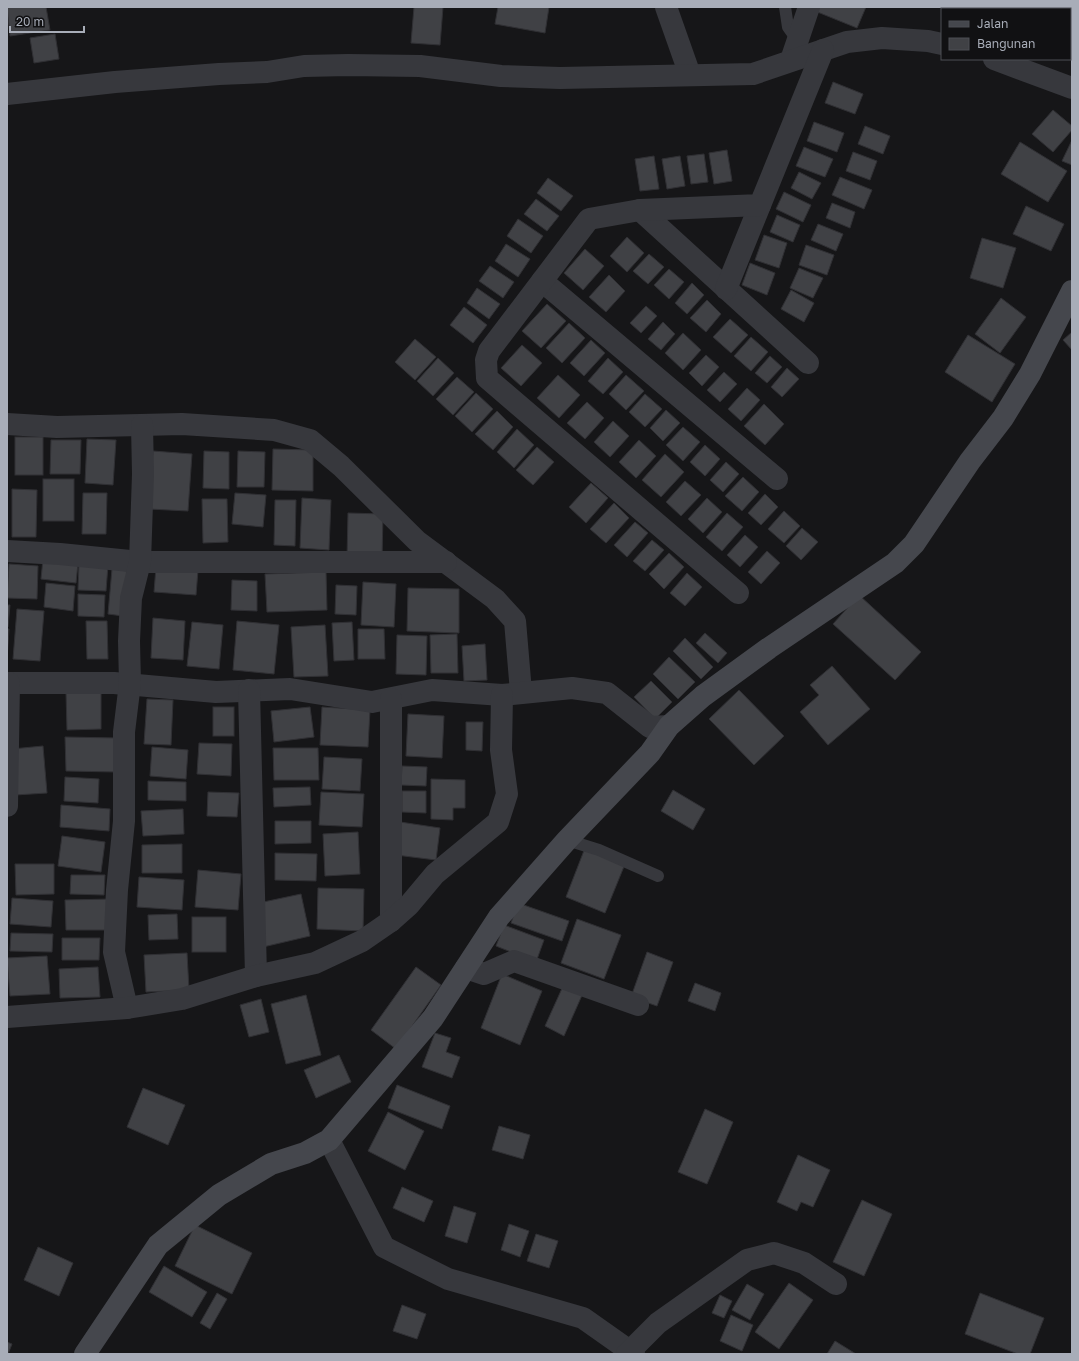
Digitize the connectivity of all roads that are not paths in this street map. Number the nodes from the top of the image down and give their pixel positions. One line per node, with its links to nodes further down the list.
1 (666, 7): 8 (street)
2 (785, 7): 5 (lane)
3 (809, 7): 5 (street)
4 (941, 44): 6 (street)
5 (794, 50): 6 (street); 8 (street)
6 (823, 50): 11 (street)
7 (997, 60): 9 (street)
8 (690, 75): 10 (street)
9 (1072, 88)
10 (7, 94)
11 (760, 205): 12 (street); 14 (street)
12 (640, 210): 13 (street); 14 (street)
13 (542, 281): 19 (street); 23 (street)
14 (726, 288): 16 (street)
15 (1072, 291): 29 (street)
16 (808, 364)
17 (7, 424): 18 (street)
18 (142, 425): 21 (street); 22 (street)
19 (777, 479)
20 (7, 551): 21 (street)
21 (140, 562): 22 (street); 25 (street)
22 (446, 562): 27 (street)
23 (738, 593)
24 (8, 683): 25 (street); 30 (street)
25 (130, 683): 26 (street); 37 (street)
26 (250, 690): 28 (street); 35 (street)
27 (512, 694): 28 (street); 29 (street); 33 (street)
28 (391, 699): 33 (street)
29 (669, 726): 31 (street)
30 (7, 806)
31 (567, 840): 32 (lane); 34 (street)
32 (658, 876)
33 (392, 921): 35 (street)
34 (466, 968): 36 (street); 39 (street)
35 (256, 976): 37 (street)
36 (638, 1005)
37 (127, 1008): 38 (street)
38 (7, 1017)
39 (329, 1140): 41 (street); 42 (street)
40 (836, 1284): 41 (street)
41 (630, 1353)
42 (84, 1354)

